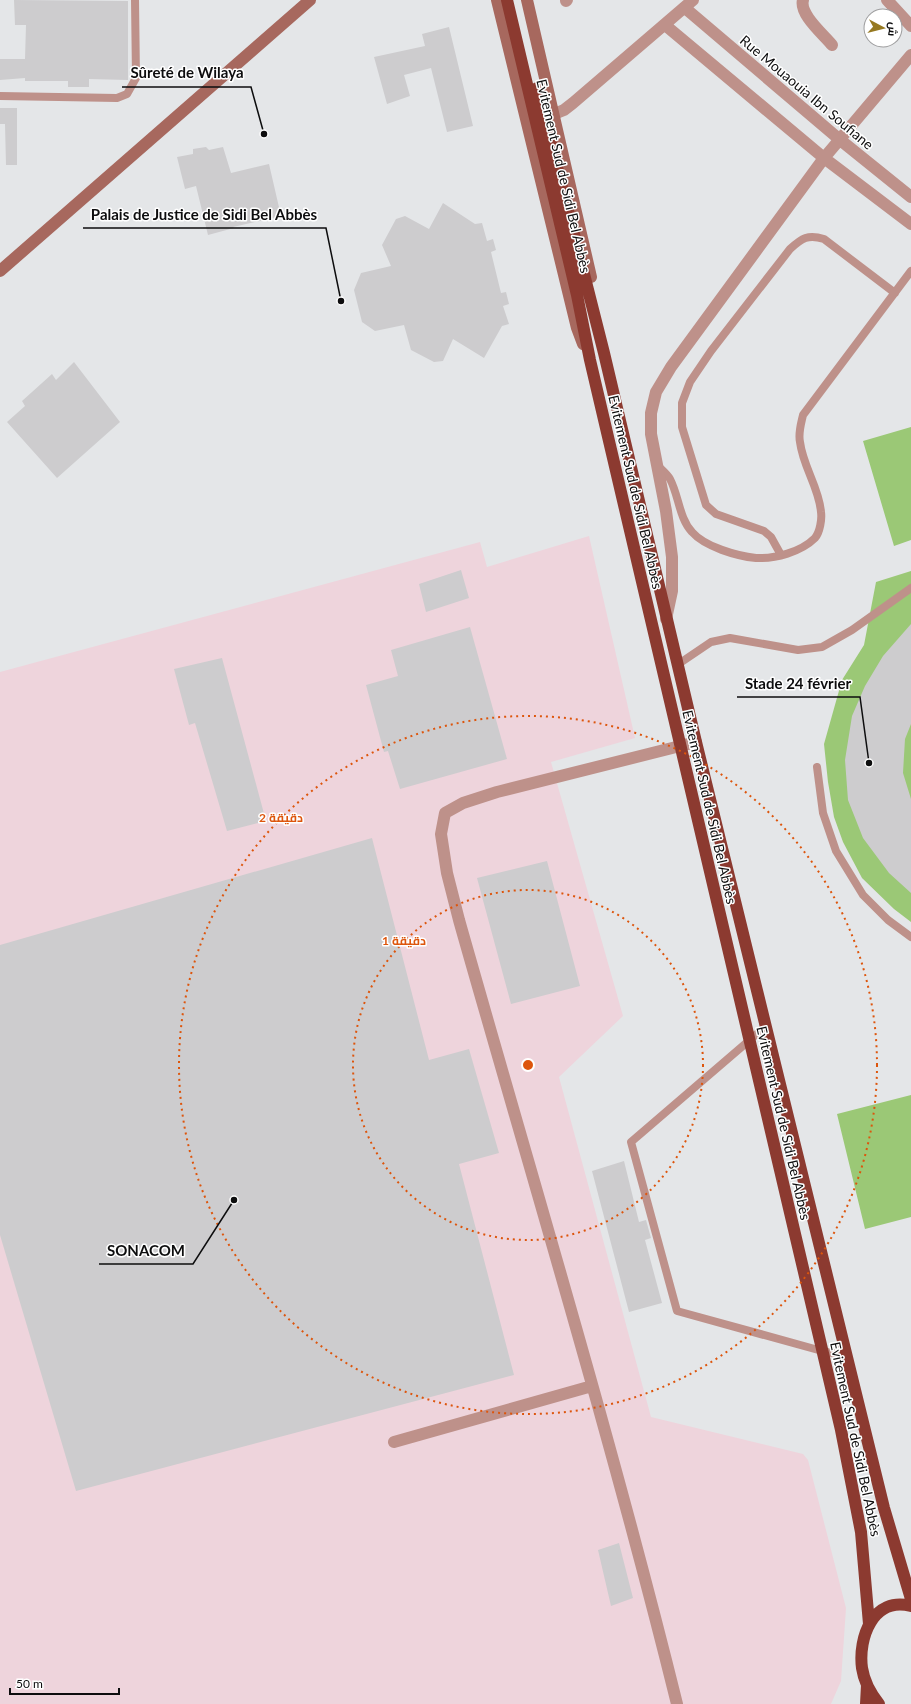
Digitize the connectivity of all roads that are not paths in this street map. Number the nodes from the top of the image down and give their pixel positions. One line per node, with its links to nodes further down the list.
1 (135, 0): 14 (lane)
2 (310, 0): 20 (main road)
3 (497, 0): 24 (main road)
4 (508, 0): 24 (highway, Evitement Sud de Sidi Bel Abbès)
5 (516, 0): 23 (highway, Evitement Sud de Sidi Bel Abbès)
6 (527, 0): 15 (main road)
7 (803, 0): 12 (street)
8 (887, 0): 11 (street)
9 (689, 4): 10 (street); 16 (street, Rue Mouaouia Ibn Soufiane)
10 (666, 25): 15 (street); 17 (street)
11 (911, 26)
12 (832, 45)
13 (911, 55): 16 (street)
14 (0, 96)
15 (554, 114): 23 (main road)
16 (839, 139): 17 (street); 18 (street, Rue Mouaouia Ibn Soufiane)
17 (824, 158): 19 (street); 25 (street)
18 (911, 197)
19 (911, 224)
20 (0, 271)
21 (911, 271): 22 (lane)
22 (894, 293): 26 (lane); 26 (lane)
23 (604, 353): 28 (highway, Evitement Sud de Sidi Bel Abbès)
24 (590, 360): 30 (highway, Evitement Sud de Sidi Bel Abbès)
25 (657, 465): 26 (lane); 28 (street)
26 (781, 555)
27 (911, 588): 33 (lane)
28 (666, 619): 29 (highway, Evitement Sud de Sidi Bel Abbès)
29 (670, 634): 30 (highway); 31 (highway, Evitement Sud de Sidi Bel Abbès)
30 (655, 637): 32 (highway, Evitement Sud de Sidi Bel Abbès)
31 (674, 648): 32 (highway); 33 (highway, Evitement Sud de Sidi Bel Abbès)
32 (658, 653): 35 (highway, Evitement Sud de Sidi Bel Abbès)
33 (677, 665): 34 (highway, Evitement Sud de Sidi Bel Abbès)
34 (696, 742): 35 (street); 38 (highway, Evitement Sud de Sidi Bel Abbès)
35 (680, 746): 39 (highway, Evitement Sud de Sidi Bel Abbès); 42 (street)
36 (817, 767): 37 (lane)
37 (911, 937)
38 (766, 1026): 39 (lane); 41 (highway, Evitement Sud de Sidi Bel Abbès)
39 (749, 1040): 40 (highway, Evitement Sud de Sidi Bel Abbès); 40 (lane)
40 (822, 1351): 41 (lane); 48 (highway, Evitement Sud de Sidi Bel Abbès)
41 (847, 1356): 44 (highway, Evitement Sud de Sidi Bel Abbès)
42 (592, 1386): 43 (street); 50 (street)
43 (394, 1442)
44 (895, 1549): 45 (highway); 46 (highway, Evitement Sud de Sidi Bel Abbès)
45 (911, 1563)
46 (911, 1599)
47 (911, 1606): 48 (highway)
48 (869, 1624): 49 (highway)
49 (867, 1684): 51 (highway); 52 (highway)
50 (677, 1704)
51 (866, 1704)
52 (879, 1704)

